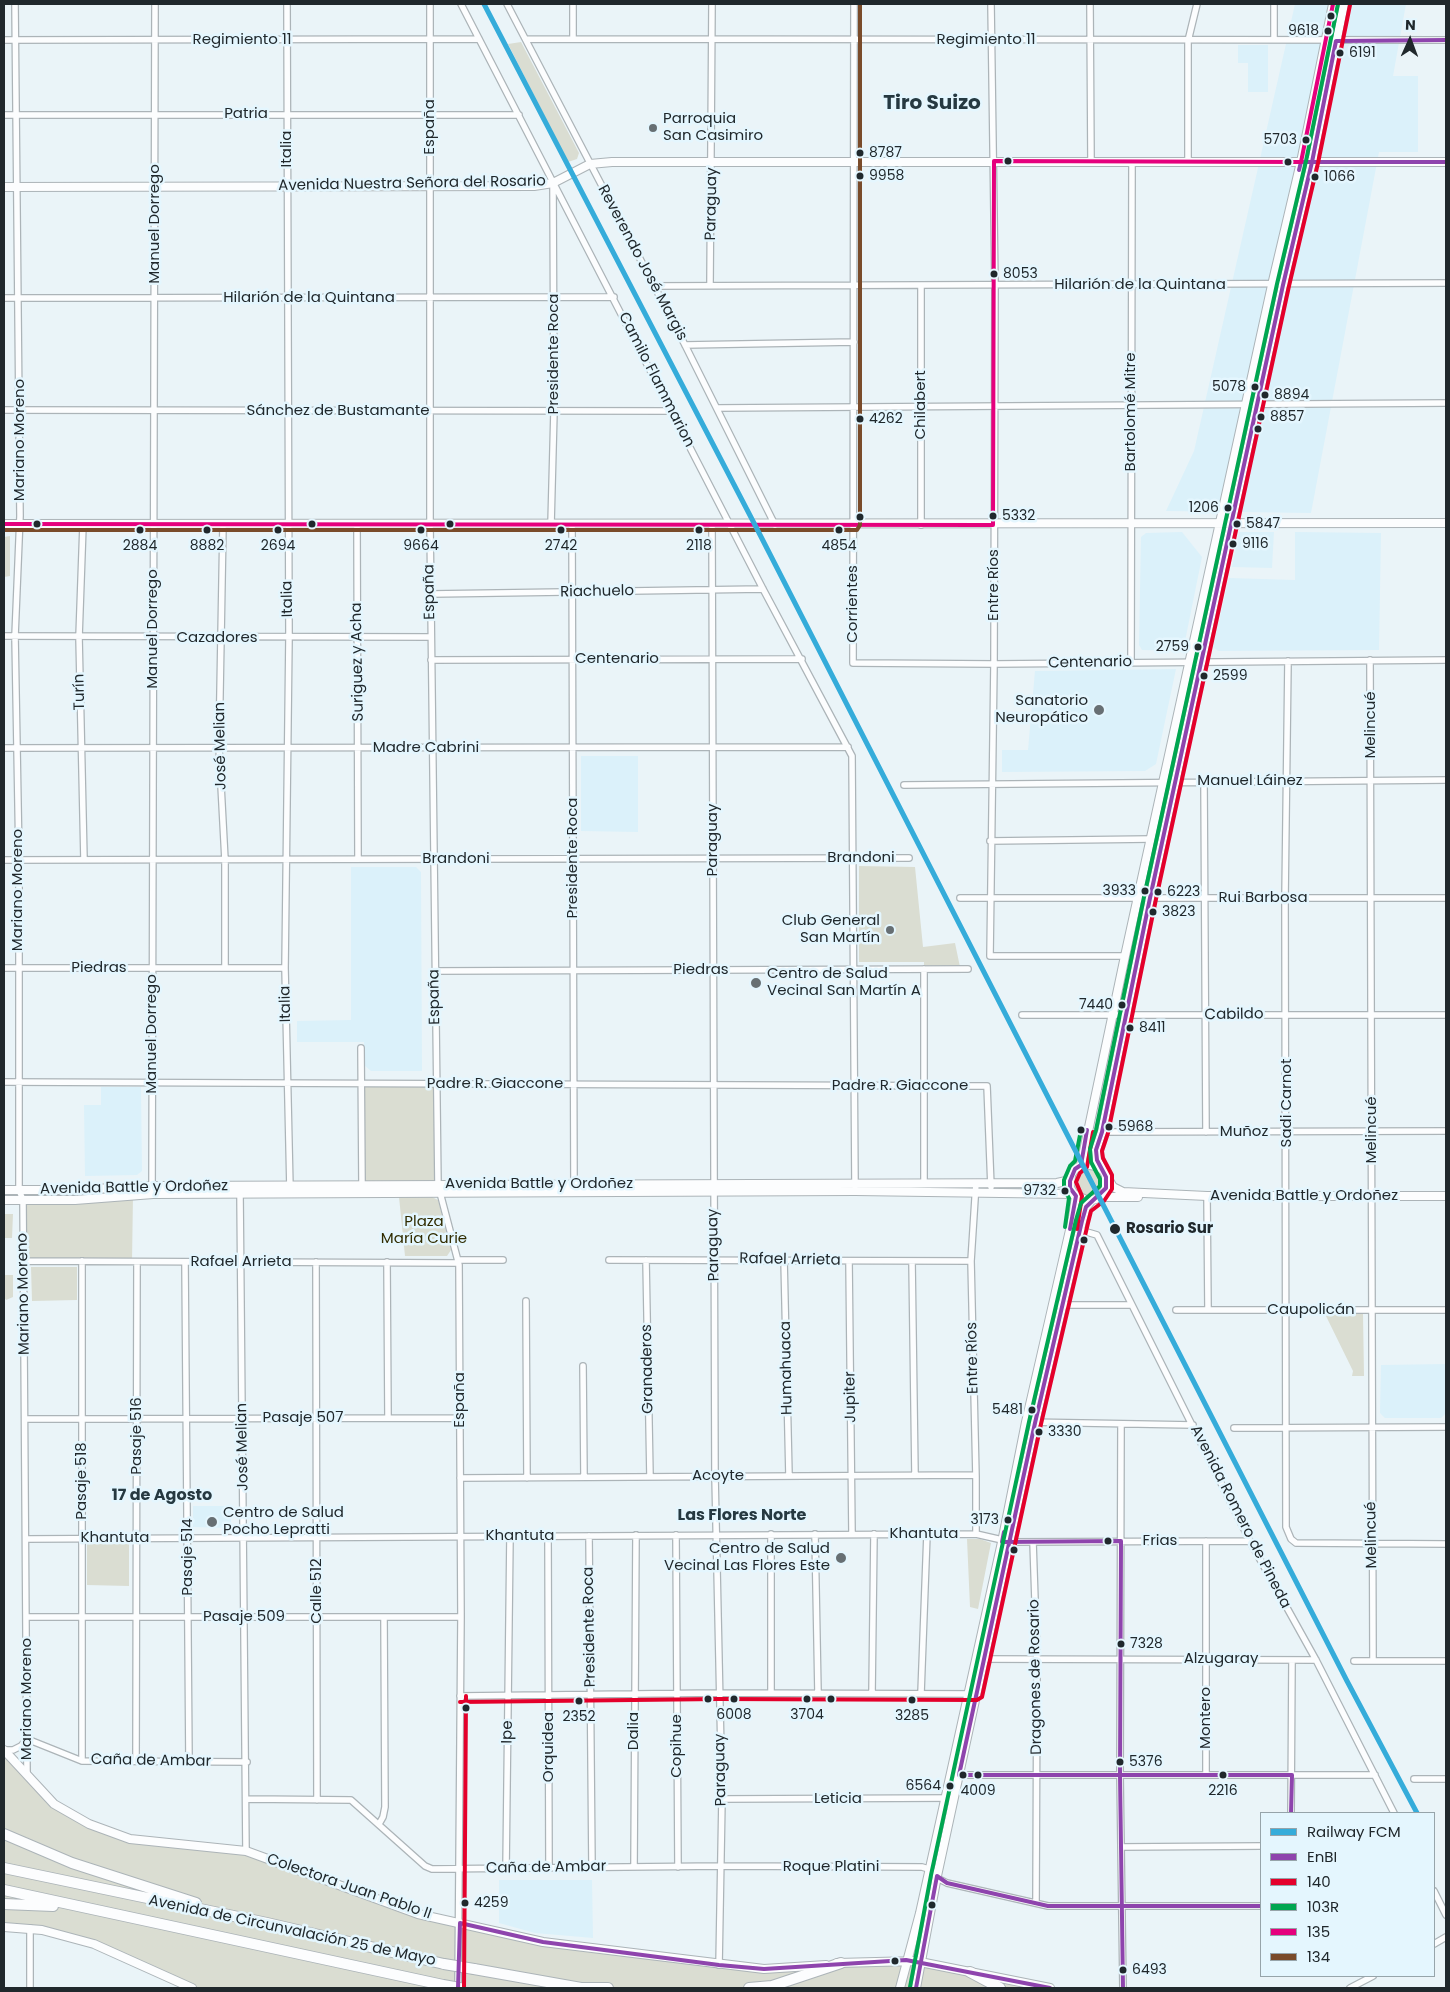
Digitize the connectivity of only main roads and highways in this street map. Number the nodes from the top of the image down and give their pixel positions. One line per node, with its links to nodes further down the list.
1 (1333, 4): 3 (main road)
2 (1344, 4): 4 (main road)
3 (1301, 162): 4 (main road, Avenida Nuestra Señora del Rosario); 6 (main road, Avenida Nuestra Señora del Rosario); 7 (main road)
4 (1312, 162): 5 (main road, Avenida Nuestra Señora del Rosario); 8 (main road)
5 (1446, 162)
6 (4, 187)
7 (1221, 522): 8 (main road); 10 (main road); 11 (main road)
8 (1232, 522): 9 (main road); 12 (main road)
9 (1446, 523)
10 (4, 524)
11 (1082, 1165): 12 (main road); 13 (main road)
12 (1101, 1169): 14 (main road)
13 (1071, 1174): 17 (main road, Avenida Battle y Ordoñez); 22 (main road)
14 (1106, 1177): 23 (main road, Avenida Battle y Ordoñez); 25 (main road)
15 (855, 1187): 16 (main road, Avenida Battle y Ordoñez); 16 (main road, Avenida Battle y Ordoñez); 19 (main road, Avenida Battle y Ordoñez); 19 (main road, Avenida Battle y Ordoñez)
16 (976, 1188): 17 (main road, Avenida Battle y Ordoñez)
17 (991, 1188): 22 (main road, Avenida Battle y Ordoñez)
18 (290, 1189): 19 (main road, Avenida Battle y Ordoñez); 19 (main road, Avenida Battle y Ordoñez); 21 (main road, Avenida Battle y Ordoñez); 21 (main road, Avenida Battle y Ordoñez)
19 (438, 1189)
20 (4, 1190): 21 (main road, Avenida Battle y Ordoñez)
21 (152, 1190): 26 (main road, Avenida Battle y Ordoñez)
22 (1075, 1195): 25 (main road); 27 (main road)
23 (1162, 1195): 24 (main road, Avenida Battle y Ordoñez); 25 (main road, Avenida Battle y Ordoñez)
24 (1446, 1196)
25 (1096, 1198): 27 (main road)
26 (4, 1200)
27 (1007, 1542): 28 (main road)
28 (981, 1659): 37 (main road); 38 (main road)
29 (4, 1750): 39 (main road, Colectora Juan Pablo II)
30 (4, 1834): 35 (highway)
31 (4, 1868): 35 (highway, Avenida de Circunvalación 25 de Mayo)
32 (4, 1890): 34 (highway, Avenida de Circunvalación 25 de Mayo)
33 (4, 1904): 34 (highway)
34 (93, 1910): 42 (highway, Avenida de Circunvalación 25 de Mayo, bridge)
35 (267, 1923): 43 (highway, Avenida de Circunvalación 25 de Mayo, bridge)
36 (4, 1927): 41 (main road)
37 (906, 1960): 38 (main road, Colectora Juan Pablo II); 39 (main road, Colectora Juan Pablo II); 47 (main road)
38 (922, 1962): 40 (main road, Colectora Juan Pablo II); 48 (main road)
39 (841, 1963): 46 (highway)
40 (970, 1972): 49 (highway); 50 (main road, Colectora Juan Pablo II)
41 (192, 1988)
42 (459, 1988)
43 (577, 1988): 44 (highway, Avenida de Circunvalación 25 de Mayo); 45 (highway)
44 (581, 1988)
45 (608, 1988)
46 (749, 1988)
47 (900, 1988)
48 (916, 1988)
49 (1000, 1988)
50 (1050, 1988)

